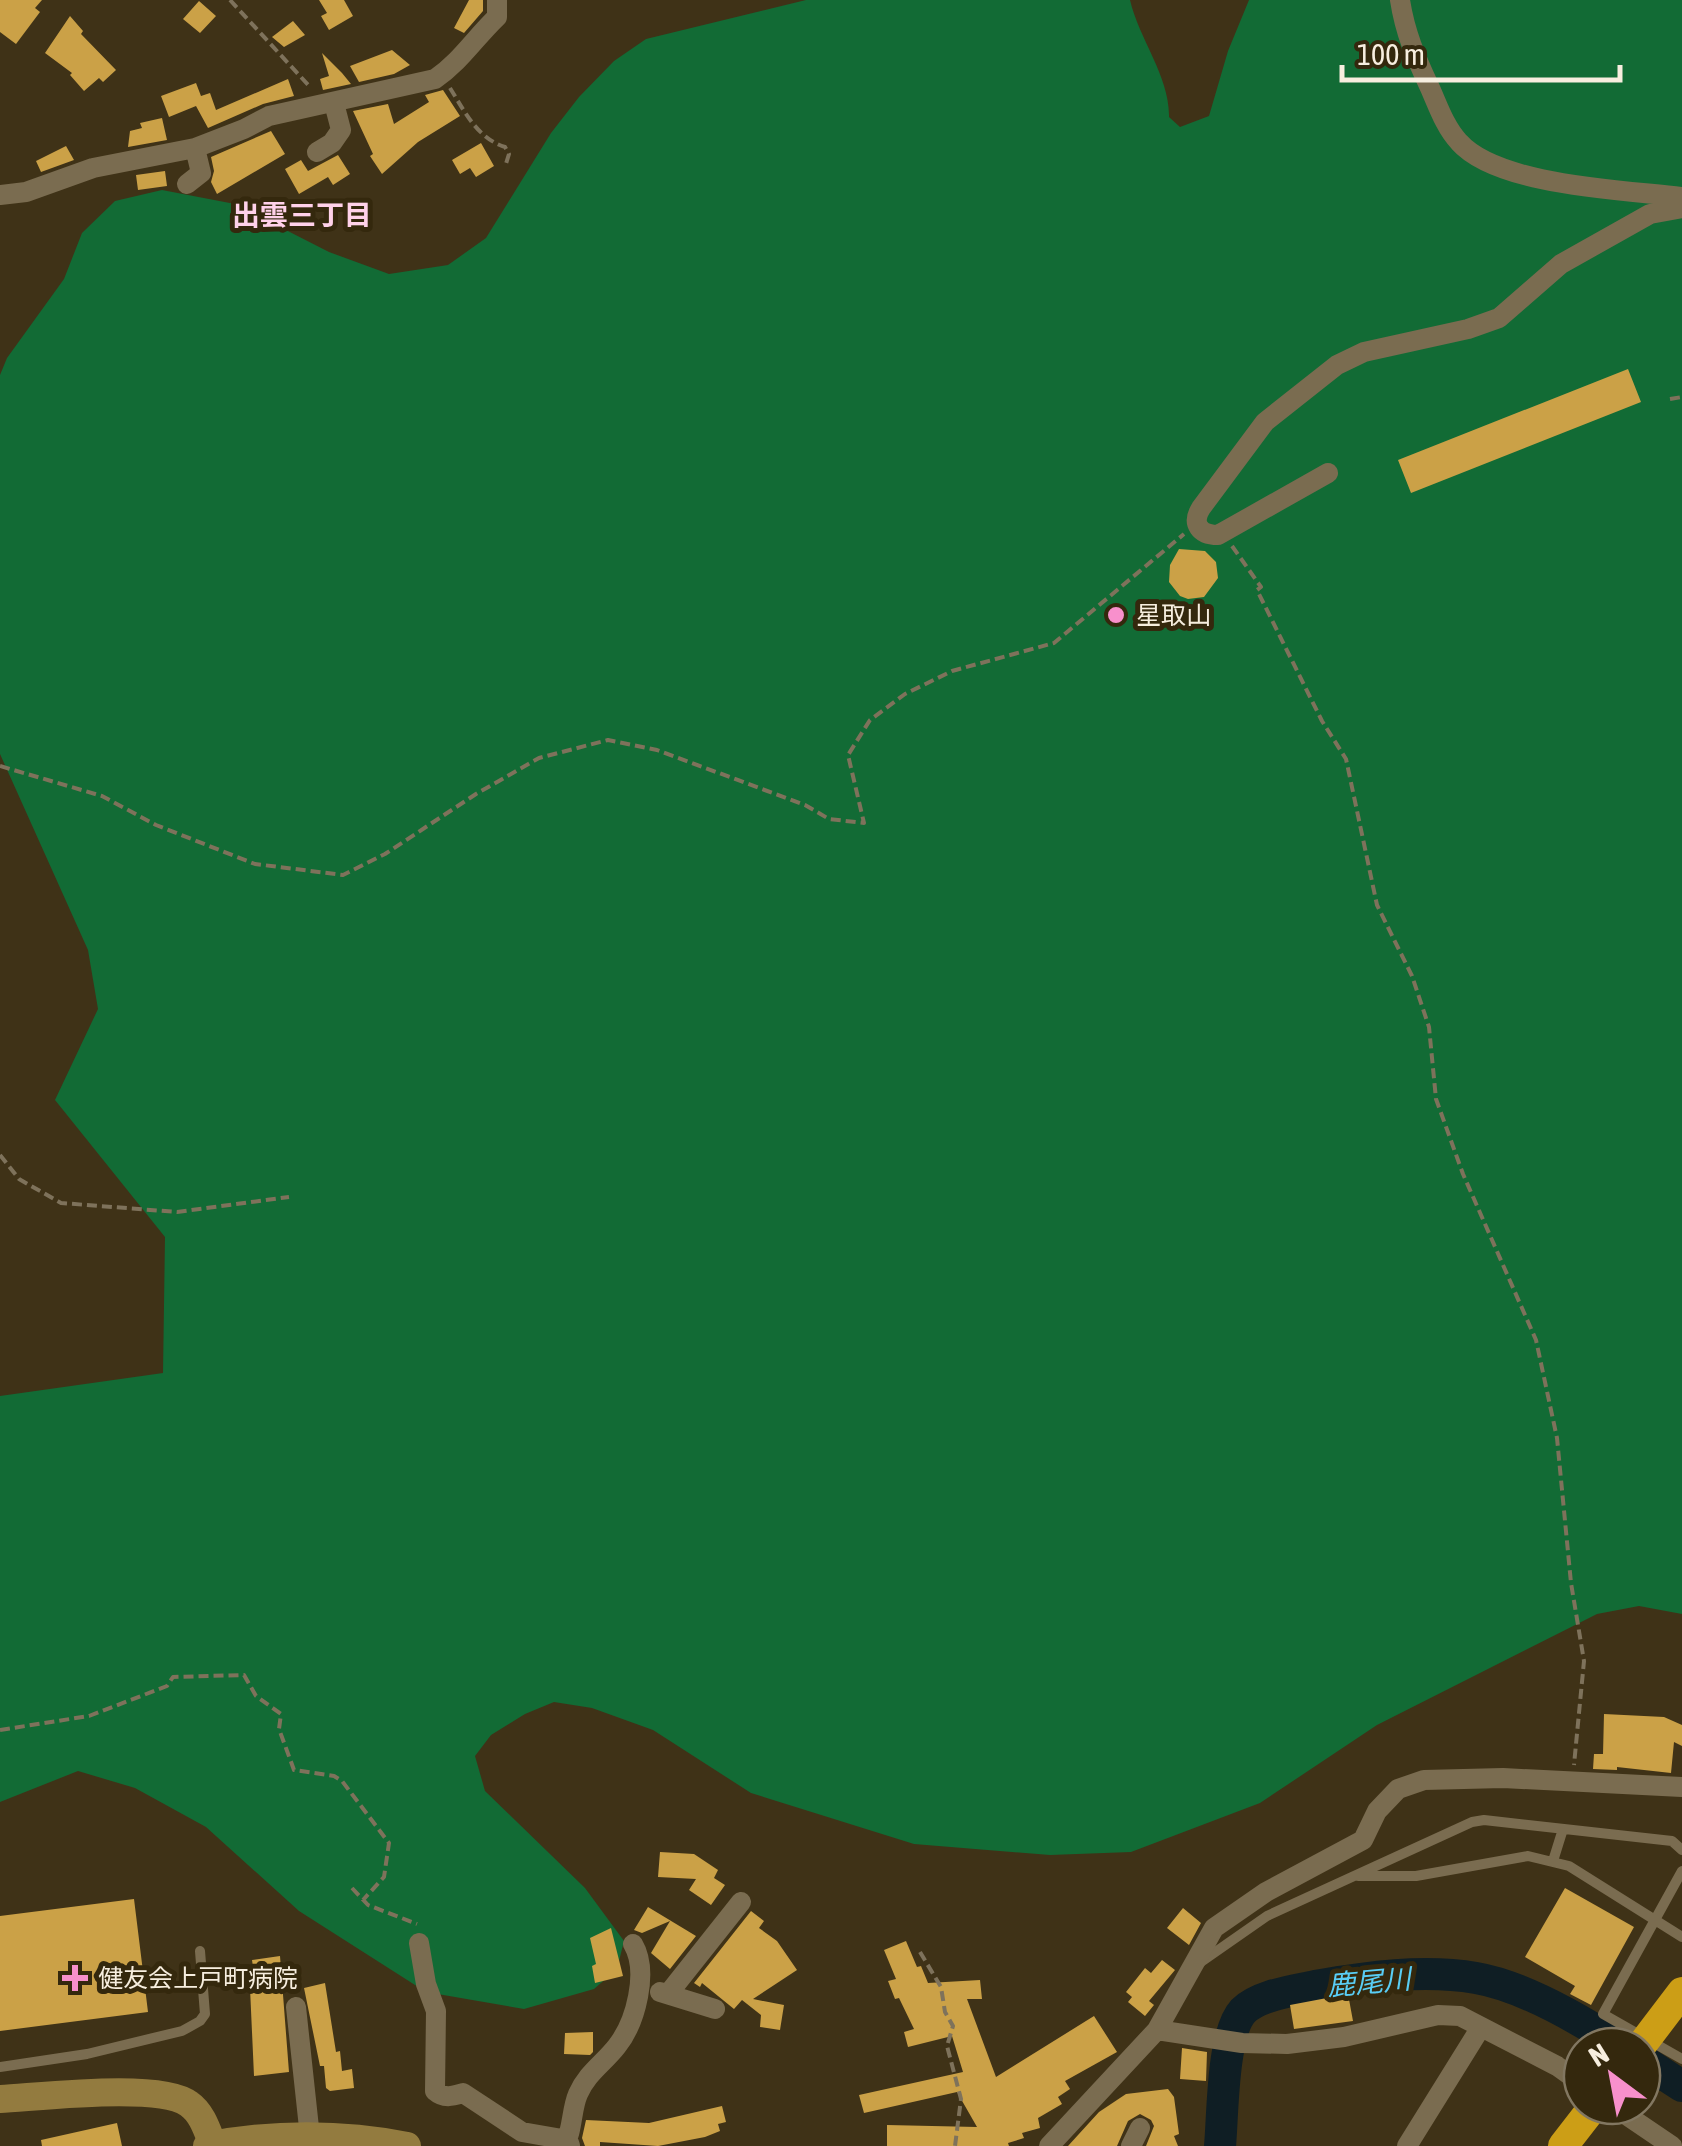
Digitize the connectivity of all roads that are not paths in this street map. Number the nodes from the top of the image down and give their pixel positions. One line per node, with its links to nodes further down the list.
1 (497, 0): 3 (street)
2 (1400, 0): 8 (street)
3 (330, 104): 4 (street); 5 (street)
4 (195, 148): 6 (street); 7 (street)
5 (317, 152)
6 (187, 184)
7 (0, 195)
8 (1682, 197)
9 (1682, 208): 10 (street)
10 (1328, 473)
11 (1682, 1788): 23 (street)
12 (1564, 1829): 13 (lane); 14 (lane); 16 (lane)
13 (1682, 1850)
14 (1552, 1860): 16 (lane); 18 (lane)
15 (1682, 1871): 18 (lane)
16 (1352, 1876): 23 (lane)
17 (741, 1902): 26 (street)
18 (1654, 1922): 20 (lane); 32 (lane)
19 (419, 1934): 38 (street)
20 (1682, 1937)
21 (633, 1944): 24 (street)
22 (200, 1951): 33 (lane)
23 (1192, 1968): 31 (street)
24 (642, 1986): 26 (street); 38 (street)
25 (1682, 1992): 29 (highway)
26 (668, 1994): 28 (street)
27 (296, 2007): 37 (street)
28 (715, 2009)
29 (1656, 2026)
30 (1481, 2027): 31 (street); 34 (street); 42 (street)
31 (1157, 2030): 41 (street)
32 (1682, 2058)
33 (0, 2068)
34 (1562, 2070)
35 (0, 2099): 39 (main road)
36 (1643, 2126): 43 (street)
37 (310, 2137): 39 (main road); 40 (main road)
38 (567, 2144)
39 (210, 2145)
40 (407, 2146)
41 (1048, 2146)
42 (1407, 2146)
43 (1672, 2146)

